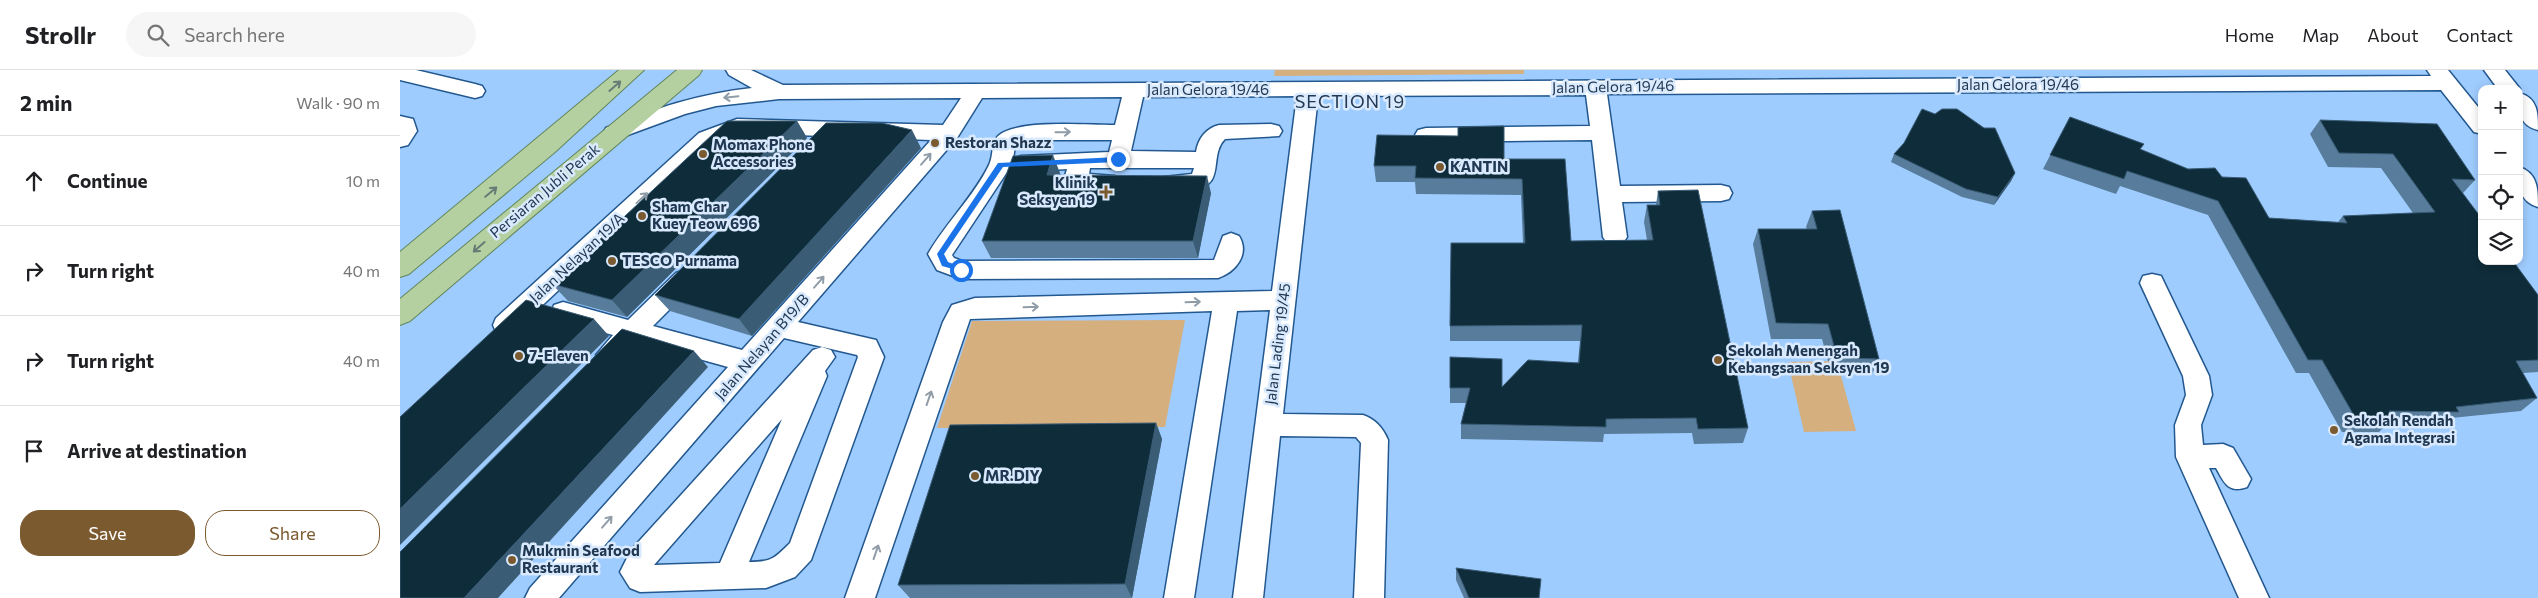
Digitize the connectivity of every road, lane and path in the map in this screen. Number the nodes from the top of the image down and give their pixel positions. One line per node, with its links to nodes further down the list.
1 (633, 70): 42 (main road, one-way to 1)
2 (692, 70): 25 (main road, Persiaran Jubli Perak)
3 (736, 70): 17 (street, Jalan Gelora 19/46)
4 (2494, 70): 11 (street)
5 (400, 73): 15 (street)
6 (2442, 76): 8 (street, Jalan Gelora 19/46); 19 (street)
7 (2058, 77): 8 (street, Jalan Gelora 19/46); 9 (street, Jalan Gelora 19/46)
8 (2250, 77)
9 (1861, 78): 12 (street, Jalan Gelora 19/46)
10 (1562, 79): 12 (street, Jalan Gelora 19/46); 13 (street, Jalan Gelora 19/46)
11 (2507, 85)
12 (1596, 87): 27 (street)
13 (1308, 89): 14 (street, Jalan Gelora 19/46); 44 (street, Jalan Lading 19/45)
14 (1134, 90): 16 (street, Jalan Gelora 19/46); 23 (street)
15 (475, 91)
16 (976, 91): 17 (street, Jalan Gelora 19/46); 26 (street, Jalan Nelayan B19/B)
17 (779, 92): 25 (street, Jalan Gelora 19/46, one-way to 25)
18 (2523, 105): 21 (street)
19 (2478, 122)
20 (400, 123): 29 (street)
21 (2538, 123)
22 (832, 129): 26 (street, Jalan Nelayan 19/A); 30 (street); 46 (street, Jalan Nelayan 19/A, one-way to 22)
23 (1124, 132): 31 (street); 34 (street, one-way to 23)
24 (1271, 132): 33 (street)
25 (614, 133): 47 (main road, Persiaran Jubli Perak, one-way to 47)
26 (949, 133): 48 (street, Jalan Nelayan B19/B, one-way to 26)
27 (1601, 133): 28 (street); 37 (street)
28 (1426, 135)
29 (400, 140)
30 (812, 150)
31 (1118, 159): 32 (street); 33 (street)
32 (1081, 160): 33 (street); 34 (street)
33 (1206, 160)
34 (1001, 165): 40 (street)
35 (2523, 180): 38 (street)
36 (1721, 193): 37 (street)
37 (1609, 194): 39 (street)
38 (2538, 199)
39 (1614, 237)
40 (1231, 242)
41 (702, 261): 49 (street)
42 (400, 267)
43 (2152, 283): 55 (street)
44 (1283, 300): 45 (street); 54 (street, Jalan Lading 19/45)
45 (1226, 301): 59 (street, one-way to 45); 60 (street)
46 (529, 302): 49 (street); 50 (street, Jalan Nelayan 19/A)
47 (400, 314)
48 (779, 328): 51 (street); 52 (street, Jalan Nelayan B19/B)
49 (633, 331): 52 (street); 53 (street)
50 (486, 342)
51 (826, 349): 57 (street); 57 (street); 57 (street)
52 (748, 362): 58 (street, Jalan Nelayan B19/B, one-way to 52)
53 (592, 373)
54 (1269, 425): 61 (street, Jalan Lading 19/45); 62 (street)
55 (2190, 457): 56 (street); 63 (street)
56 (2237, 479)
57 (729, 576)
58 (540, 598)
59 (860, 598)
60 (1180, 598)
61 (1248, 598)
62 (1368, 598)
63 (2254, 598)

